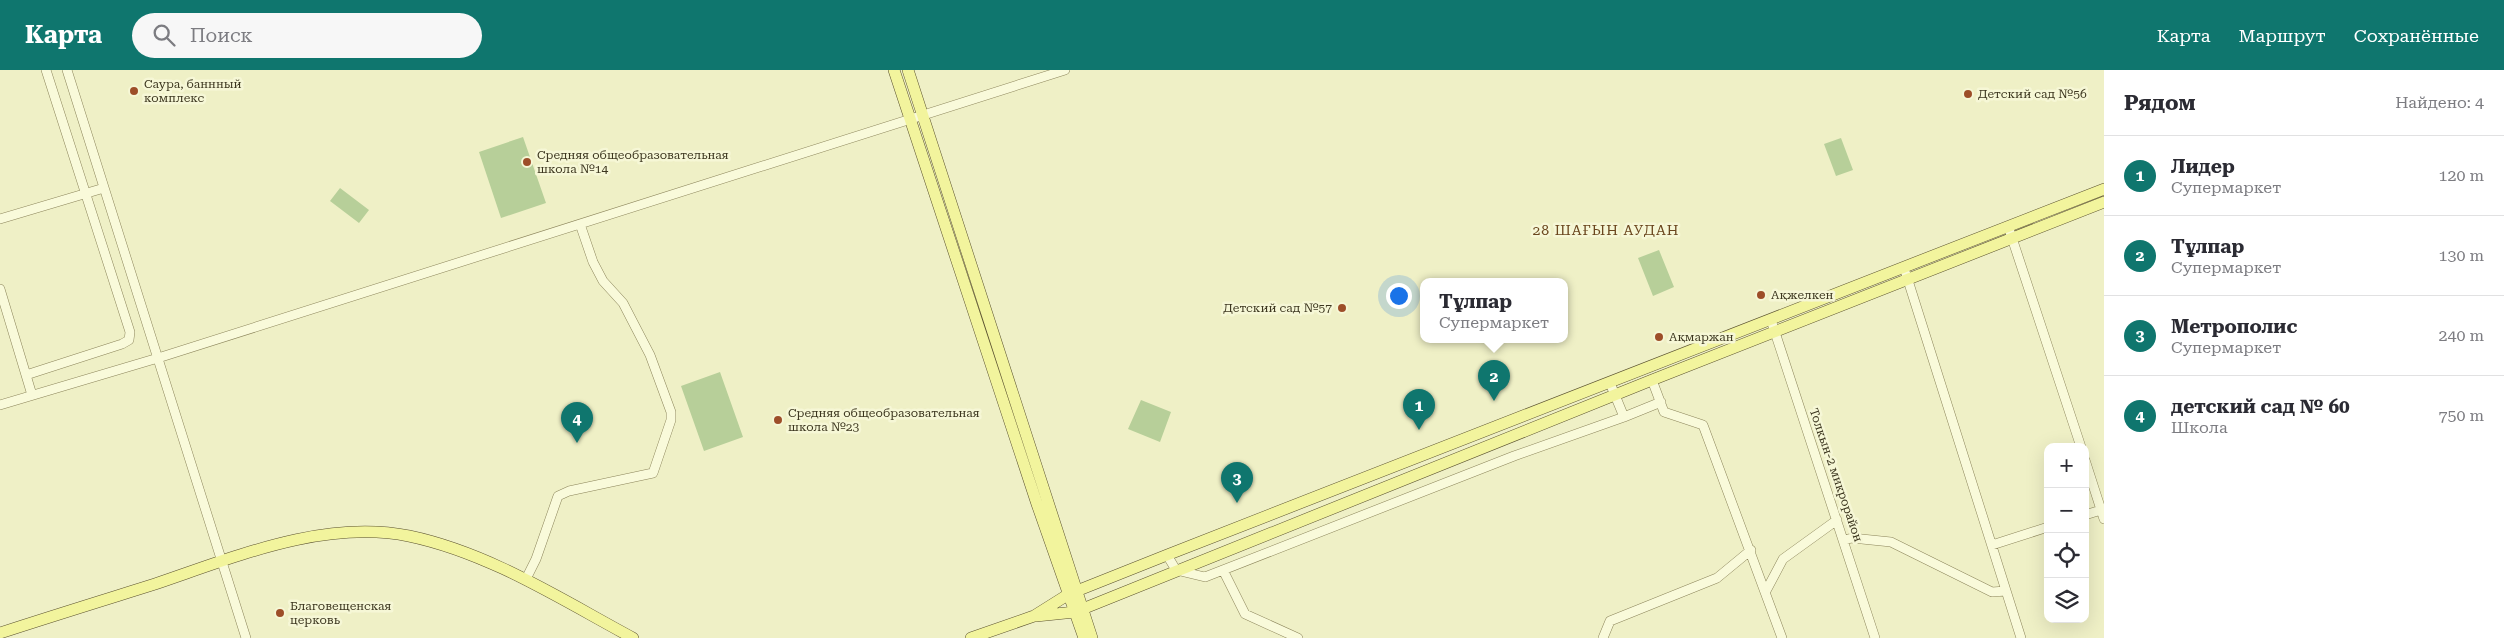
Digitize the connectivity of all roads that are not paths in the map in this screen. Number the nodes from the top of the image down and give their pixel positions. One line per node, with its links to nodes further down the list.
1 (46, 70): 10 (street)
2 (67, 70): 8 (street)
3 (894, 70): 7 (main road)
4 (908, 70): 6 (main road)
5 (1065, 70): 6 (street)
6 (923, 115): 7 (street); 46 (main road)
7 (909, 119): 13 (street); 46 (main road)
8 (104, 188): 10 (street); 21 (street)
9 (2104, 189): 14 (main road)
10 (85, 194): 12 (street); 22 (street)
11 (2104, 202): 15 (main road)
12 (0, 219)
13 (580, 224): 21 (street); 43 (street)
14 (2008, 227): 15 (street); 16 (main road)
15 (2013, 239): 17 (main road); 30 (street)
16 (1904, 267): 17 (street); 19 (main road)
17 (1908, 280): 20 (main road); 37 (street)
18 (0, 290): 22 (street)
19 (1771, 320): 20 (street, Толкын-2 микрорайон); 24 (main road)
20 (1775, 332): 23 (main road); 34 (street, Толкын-2 микрорайон)
21 (158, 358): 25 (street); 40 (street)
22 (26, 375): 25 (street)
23 (1652, 380): 26 (main road); 27 (street)
24 (1610, 383): 26 (street); 39 (main road)
25 (32, 395): 28 (street)
26 (1615, 395): 29 (street); 41 (main road)
27 (1660, 402): 29 (street); 38 (street)
28 (0, 405)
29 (1624, 416): 42 (street)
30 (2080, 443)
31 (2089, 472): 32 (street)
32 (2103, 513): 33 (street)
33 (2089, 515)
34 (1837, 520): 36 (street, Толкын-2 микрорайон); 44 (street)
35 (2044, 528): 37 (street)
36 (1844, 540): 45 (street); 58 (street, Толкын-2 микрорайон)
37 (1992, 545): 45 (street)
38 (1751, 550): 44 (street); 56 (street)
39 (1167, 555): 41 (street); 46 (main road)
40 (223, 562): 43 (main road); 49 (main road); 50 (street)
41 (1176, 570): 42 (street); 47 (main road)
42 (1223, 570): 55 (street)
43 (526, 579): 51 (main road)
44 (1766, 591): 57 (street)
45 (2006, 591): 59 (street)
46 (1073, 592): 47 (main road); 48 (main road)
47 (1079, 610): 48 (main road); 53 (main road); 54 (main road)
48 (1034, 616): 52 (main road)
49 (0, 632)
50 (246, 638)
51 (633, 638)
52 (971, 638)
53 (1084, 638)
54 (1092, 638)
55 (1298, 638)
56 (1603, 638)
57 (1782, 638)
58 (1875, 638)
59 (2021, 638)

